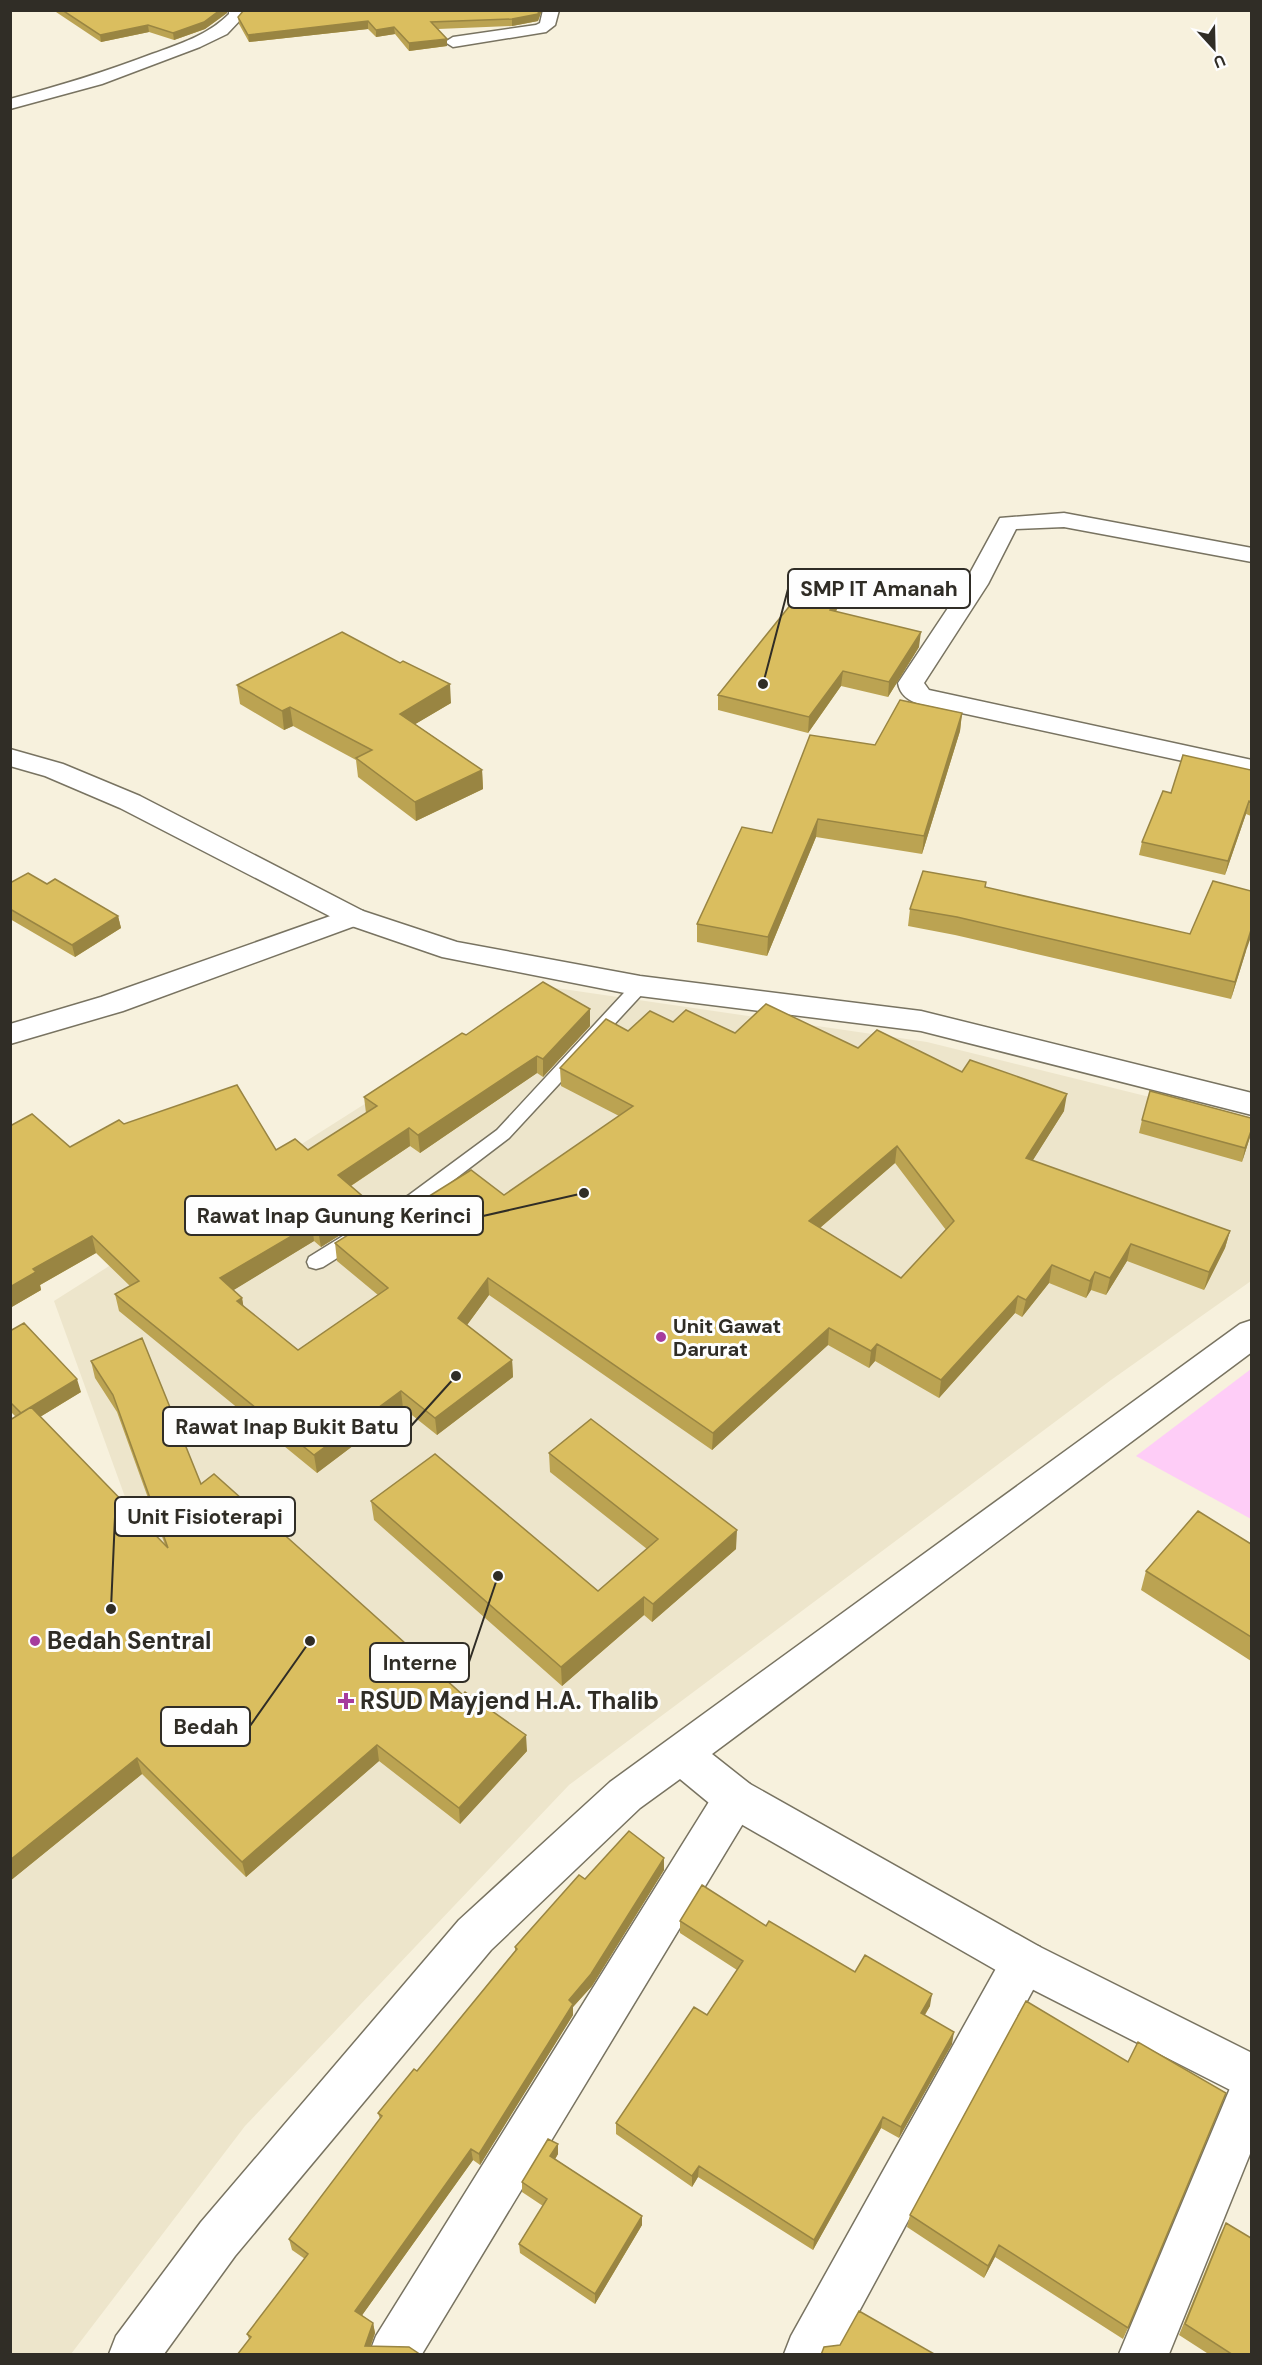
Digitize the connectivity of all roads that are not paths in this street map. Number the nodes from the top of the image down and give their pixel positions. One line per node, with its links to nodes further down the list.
1 (237, 10): 4 (main road)
2 (551, 10): 3 (main road)
3 (453, 42)
4 (10, 104)
5 (1251, 555): 7 (main road)
6 (10, 757): 8 (main road)
7 (1251, 768)
8 (353, 917): 9 (main road); 10 (main road)
9 (640, 986): 11 (main road); 12 (lane)
10 (10, 1034)
11 (1251, 1104)
12 (316, 1262)
13 (1251, 1333): 14 (main road)
14 (682, 1755): 15 (main road); 19 (main road)
15 (735, 1798): 16 (main road); 20 (main road)
16 (1024, 1962): 17 (main road); 21 (main road)
17 (1251, 2078)
18 (1251, 2090): 22 (main road)
19 (134, 2355)
20 (394, 2355)
21 (808, 2355)
22 (1144, 2355)

